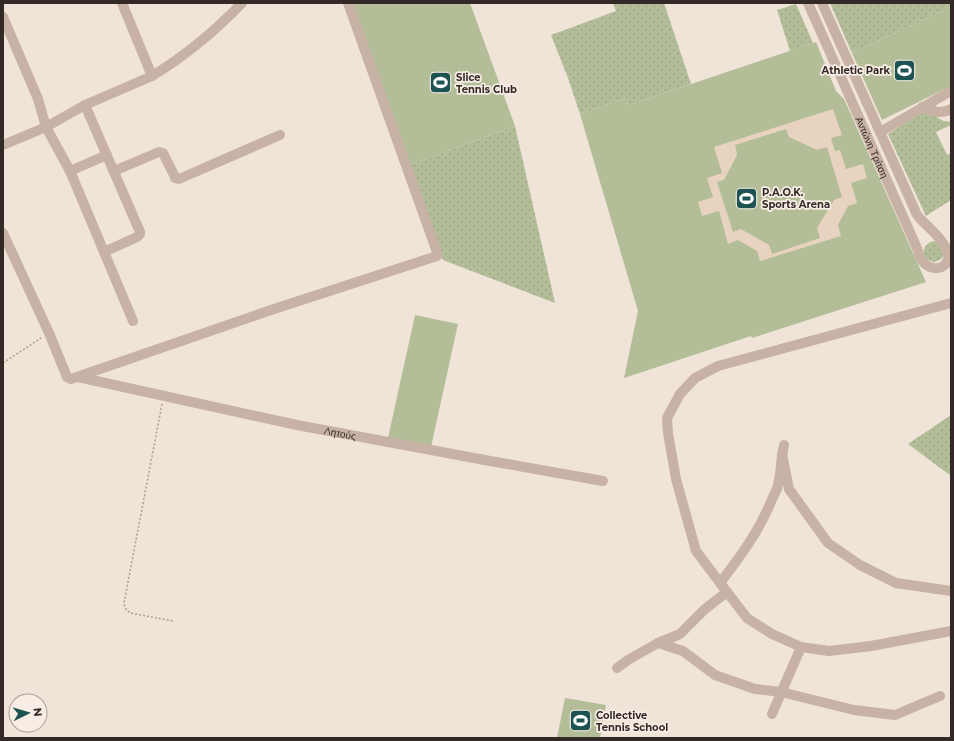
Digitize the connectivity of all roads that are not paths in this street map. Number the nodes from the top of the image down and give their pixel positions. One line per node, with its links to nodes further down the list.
1 (122, 3): 7 (street)
2 (242, 3): 7 (street)
3 (348, 3): 24 (street)
4 (808, 3): 21 (street, Αντώνη Τρίτση)
5 (822, 3): 13 (street, Αντώνη Τρίτση)
6 (3, 17): 12 (street)
7 (152, 76): 9 (street)
8 (951, 91): 10 (street)
9 (85, 105): 12 (street); 16 (street)
10 (922, 107): 11 (street); 13 (street)
11 (951, 109)
12 (46, 127): 15 (street); 18 (street)
13 (880, 132): 21 (street, Αντώνη Τρίτση)
14 (280, 135): 17 (street)
15 (3, 145)
16 (107, 155): 17 (street); 18 (street)
17 (114, 171): 20 (street)
18 (70, 172): 20 (street)
19 (3, 233): 24 (street, Λητούς)
20 (104, 252): 23 (street)
21 (950, 260)
22 (951, 304): 26 (street)
23 (133, 321)
24 (78, 377): 25 (street, Λητούς)
25 (603, 480)
26 (720, 583): 27 (street); 28 (street)
27 (951, 591)
28 (726, 592): 30 (street); 31 (street)
29 (951, 631): 31 (street)
30 (658, 643): 32 (street); 33 (street)
31 (801, 647): 33 (street)
32 (617, 668)
33 (781, 692): 34 (street); 35 (street)
34 (940, 696)
35 (772, 714)

